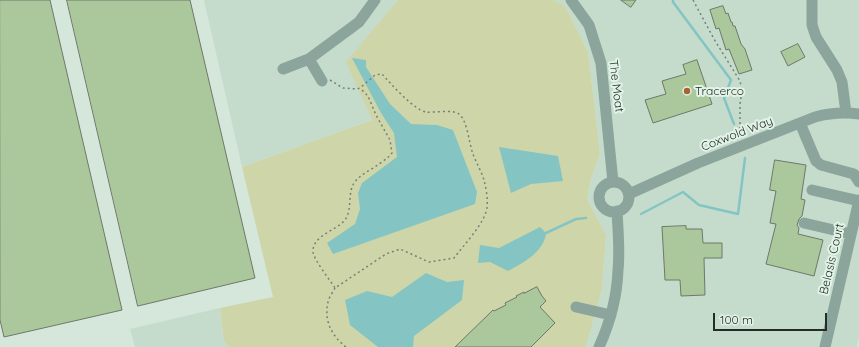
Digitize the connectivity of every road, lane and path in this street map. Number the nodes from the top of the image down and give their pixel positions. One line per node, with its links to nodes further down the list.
1 (376, 0): 5 (street)
2 (570, 0): 13 (street, The Moat)
3 (693, 0): 12 (path)
4 (812, 0): 9 (street)
5 (310, 59): 6 (street); 7 (street)
6 (284, 69)
7 (322, 81): 8 (path)
8 (360, 88): 21 (path); 21 (path)
9 (846, 112): 10 (street, Coxwold Way); 11 (street, Coxwold Way)
10 (859, 114)
11 (800, 123): 12 (street, Coxwold Way); 14 (street)
12 (743, 146): 16 (street, Coxwold Way)
13 (613, 182): 16 (street); 18 (street)
14 (859, 182)
15 (812, 190): 17 (street)
16 (629, 194): 18 (street)
17 (859, 200): 20 (street, Belasis Court)
18 (617, 211): 23 (street)
19 (804, 223): 20 (street)
20 (851, 234): 26 (street, Belasis Court)
21 (335, 288): 24 (path)
22 (576, 307): 23 (street)
23 (611, 315): 25 (street)
24 (346, 347)
25 (599, 347)
26 (825, 347)

